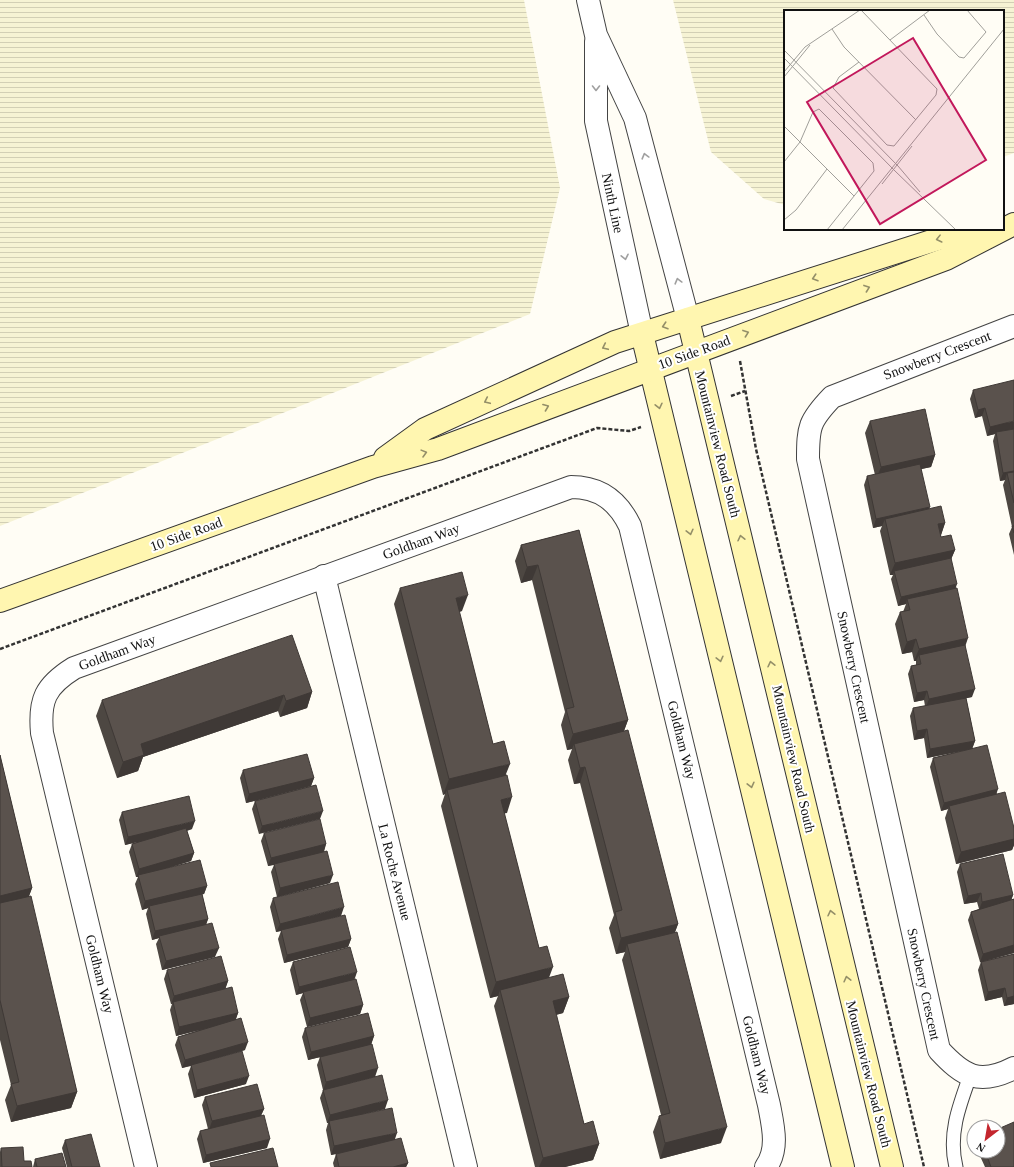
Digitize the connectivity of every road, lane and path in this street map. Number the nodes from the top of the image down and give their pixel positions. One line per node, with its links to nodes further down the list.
1 (588, 0): 2 (street, Ninth Line)
2 (596, 35): 5 (street, Ninth Line, one-way to 2); 7 (street, Ninth Line, one-way to 7)
3 (984, 230): 5 (main road, 10 Side Road, one-way to 5)
4 (998, 230): 8 (main road, 10 Side Road, one-way to 4)
5 (688, 319): 7 (main road, 10 Side Road, one-way to 7); 9 (main road, Ninth Line)
6 (1014, 326): 19 (street, Snowberry Crescent)
7 (642, 334): 10 (main road, Ninth Line); 14 (main road, 10 Side Road, one-way to 14)
8 (736, 337): 9 (main road, 10 Side Road); 11 (path)
9 (696, 352): 10 (main road, 10 Side Road); 12 (main road, Mountainview Road South)
10 (650, 368): 13 (main road, one-way to 13); 14 (main road, 10 Side Road, one-way to 10)
11 (745, 391): 12 (path); 25 (path)
12 (708, 404): 24 (main road, Mountainview Road South, one-way to 12)
13 (662, 420): 17 (path); 23 (main road, one-way to 23)
14 (373, 467): 16 (main road, 10 Side Road)
15 (324, 576): 20 (street, Goldham Way); 21 (street, Goldham Way); 22 (street, La Roche Avenue)
16 (0, 601)
17 (0, 649)
18 (1014, 1068): 19 (street)
19 (970, 1076): 26 (lane)
20 (768, 1166)
21 (146, 1167)
22 (466, 1167)
23 (843, 1167)
24 (892, 1167)
25 (924, 1167)
26 (956, 1167)

